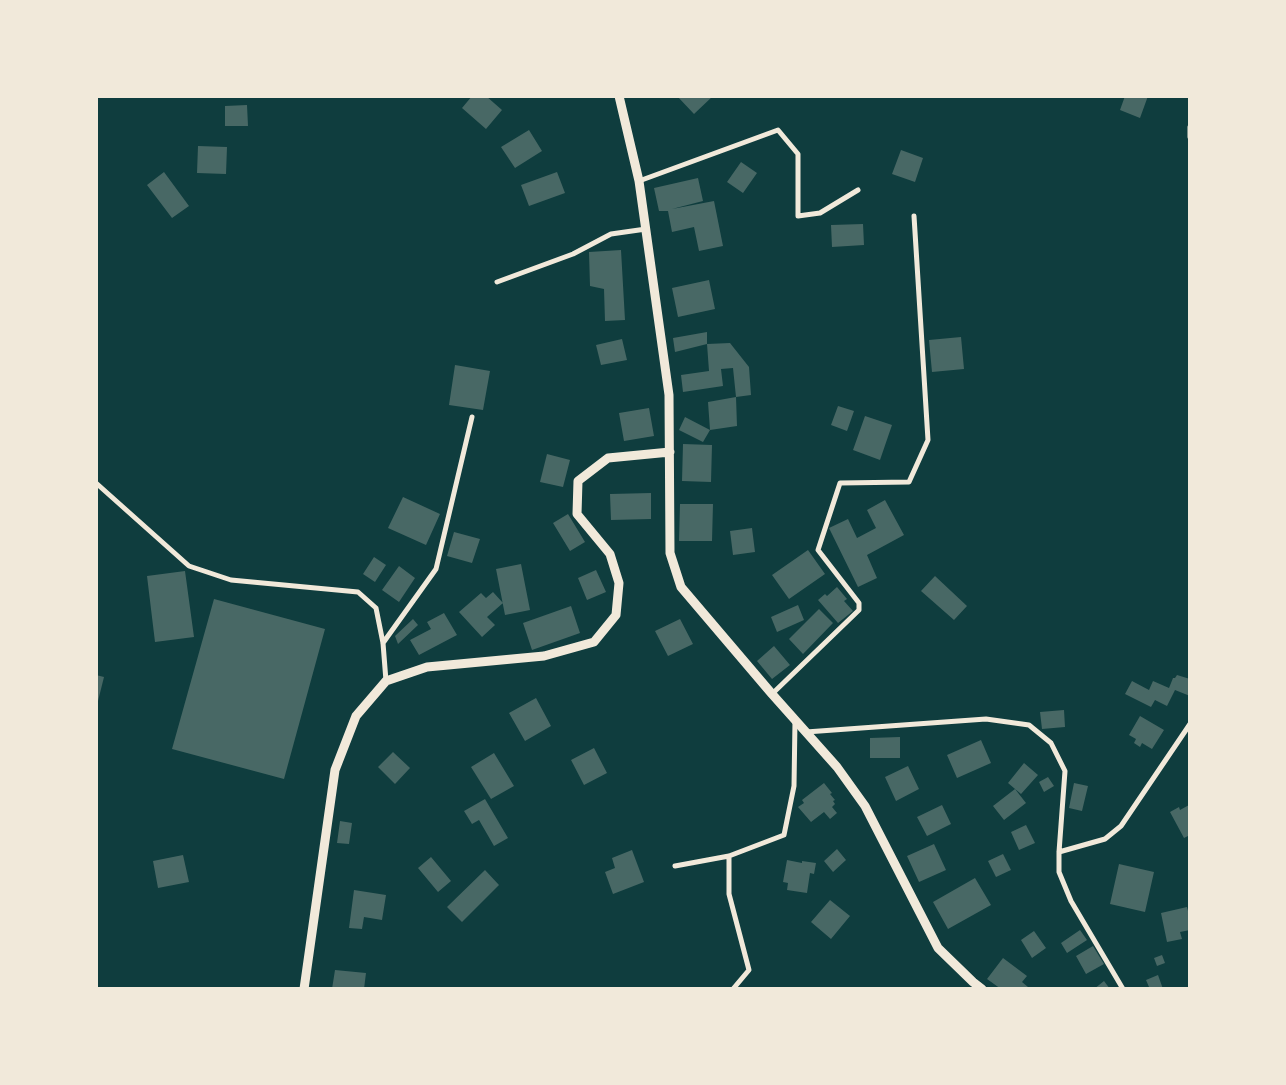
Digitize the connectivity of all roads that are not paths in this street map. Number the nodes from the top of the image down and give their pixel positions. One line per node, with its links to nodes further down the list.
1 (619, 96): 4 (street)
2 (1190, 127): 3 (street)
3 (1190, 137)
4 (639, 181): 5 (street); 7 (street)
5 (858, 190)
6 (914, 216): 14 (street)
7 (646, 229): 8 (street); 10 (street)
8 (497, 282)
9 (472, 417): 12 (street)
10 (670, 452): 13 (street); 14 (street)
11 (96, 483): 12 (street)
12 (383, 643): 13 (street)
13 (386, 681): 21 (street)
14 (772, 694): 15 (street)
15 (795, 721): 17 (street); 19 (street)
16 (1190, 724): 18 (street)
17 (806, 732): 18 (street); 23 (street)
18 (1059, 852): 24 (street)
19 (729, 856): 20 (street); 22 (street)
20 (675, 866)
21 (304, 989)
22 (733, 989)
23 (982, 989)
24 (1123, 989)

